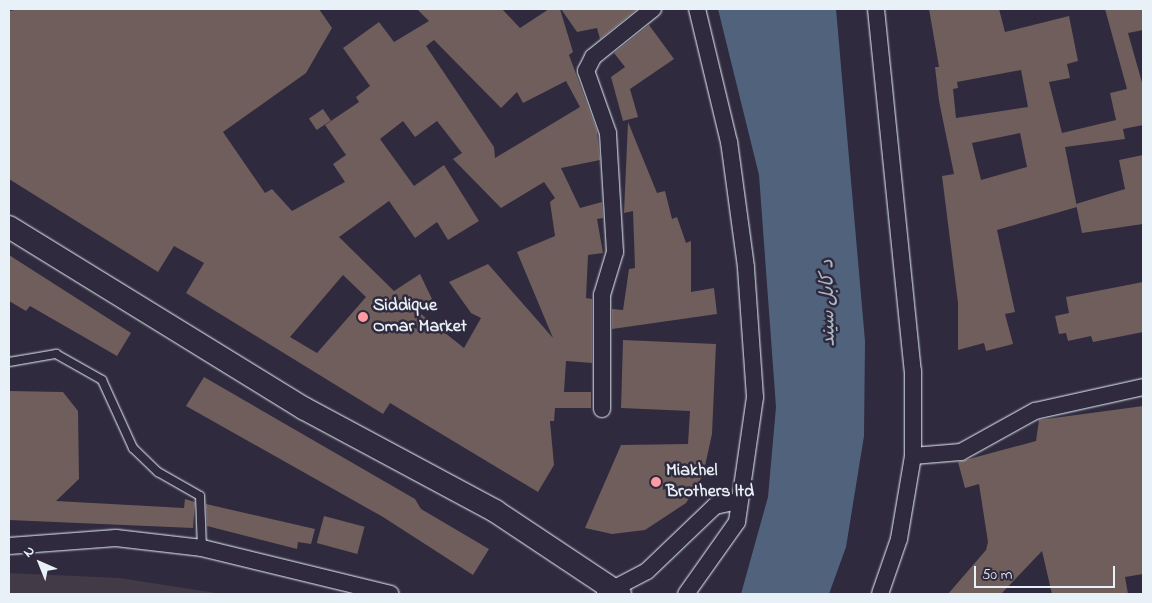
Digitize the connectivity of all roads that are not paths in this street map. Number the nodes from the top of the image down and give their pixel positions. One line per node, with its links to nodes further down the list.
1 (653, 9): 7 (street)
2 (697, 9): 9 (street)
3 (876, 9): 8 (street)
4 (9, 227): 12 (street)
5 (9, 362): 11 (lane)
6 (1143, 386): 8 (street)
7 (602, 409)
8 (912, 456): 15 (street)
9 (738, 501): 12 (street); 14 (street)
10 (9, 546): 11 (street)
11 (202, 548): 13 (street)
12 (612, 592)
13 (390, 594)
14 (686, 594)
15 (880, 594)

